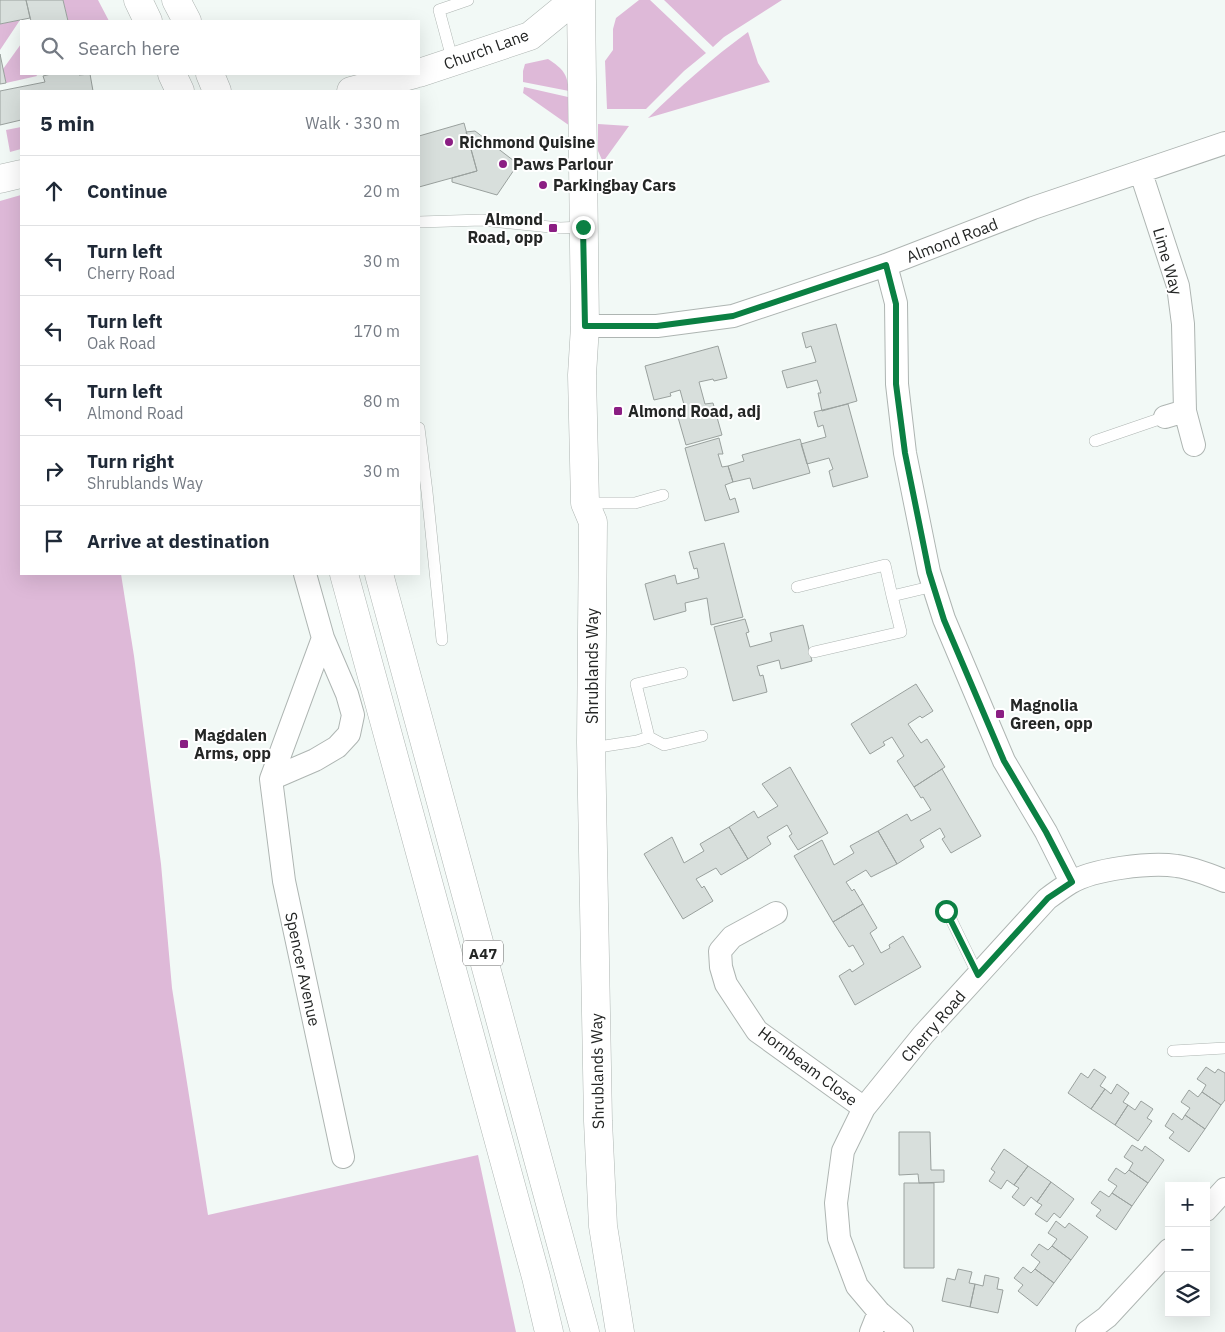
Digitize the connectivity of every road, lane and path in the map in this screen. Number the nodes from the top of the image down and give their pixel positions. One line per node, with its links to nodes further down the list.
1 (138, 0): 6 (main road)
2 (176, 0): 7 (main road)
3 (468, 0): 8 (lane)
4 (574, 0): 8 (main road, Church Lane)
5 (581, 0): 21 (main road, Shrublands Way)
6 (148, 20)
7 (186, 20)
8 (453, 62): 9 (main road, Church Lane)
9 (420, 72)
10 (172, 75): 13 (main road)
11 (210, 75): 14 (main road)
12 (410, 75): 15 (main road, Church Lane)
13 (180, 90)
14 (217, 90)
15 (355, 90)
16 (1225, 143): 17 (street, Almond Road)
17 (1141, 173): 22 (street, Almond Road); 24 (street, Lime Way)
18 (20, 174): 19 (main road)
19 (0, 179)
20 (420, 222): 21 (lane)
21 (583, 227): 23 (main road, Shrublands Way)
22 (886, 265): 23 (street, Almond Road); 33 (street)
23 (585, 326): 29 (main road, Shrublands Way)
24 (1175, 414): 26 (lane); 27 (street, Lime Way)
25 (420, 436): 37 (lane)
26 (1095, 441)
27 (1194, 445)
28 (663, 495): 29 (lane)
29 (585, 504): 42 (main road, Shrublands Way)
30 (305, 575): 36 (street)
31 (344, 575): 55 (main road, A47)
32 (379, 575): 56 (main road, A47)
33 (934, 586): 35 (lane); 45 (street)
34 (797, 587): 35 (lane)
35 (892, 596): 38 (lane)
36 (323, 638): 43 (street, Spencer Avenue); 43 (street)
37 (442, 640)
38 (814, 652)
39 (682, 673): 41 (lane)
40 (702, 736): 41 (lane)
41 (649, 737): 42 (lane)
42 (592, 748): 57 (main road, Shrublands Way)
43 (271, 778): 52 (street, Spencer Avenue)
44 (1225, 881): 45 (street, Cherry Road)
45 (1072, 882): 48 (street, Cherry Road)
46 (946, 911): 48 (lane)
47 (776, 913): 51 (street, Hornbeam Close)
48 (978, 975): 51 (street, Cherry Road)
49 (1225, 1048): 50 (lane)
50 (1173, 1051)
51 (864, 1108): 54 (street, Cherry Road)
52 (343, 1157)
53 (1165, 1254): 59 (street)
54 (875, 1322): 58 (street, Cherry Road)
55 (549, 1332)
56 (585, 1332)
57 (620, 1332)
58 (902, 1332)
59 (1087, 1332)

